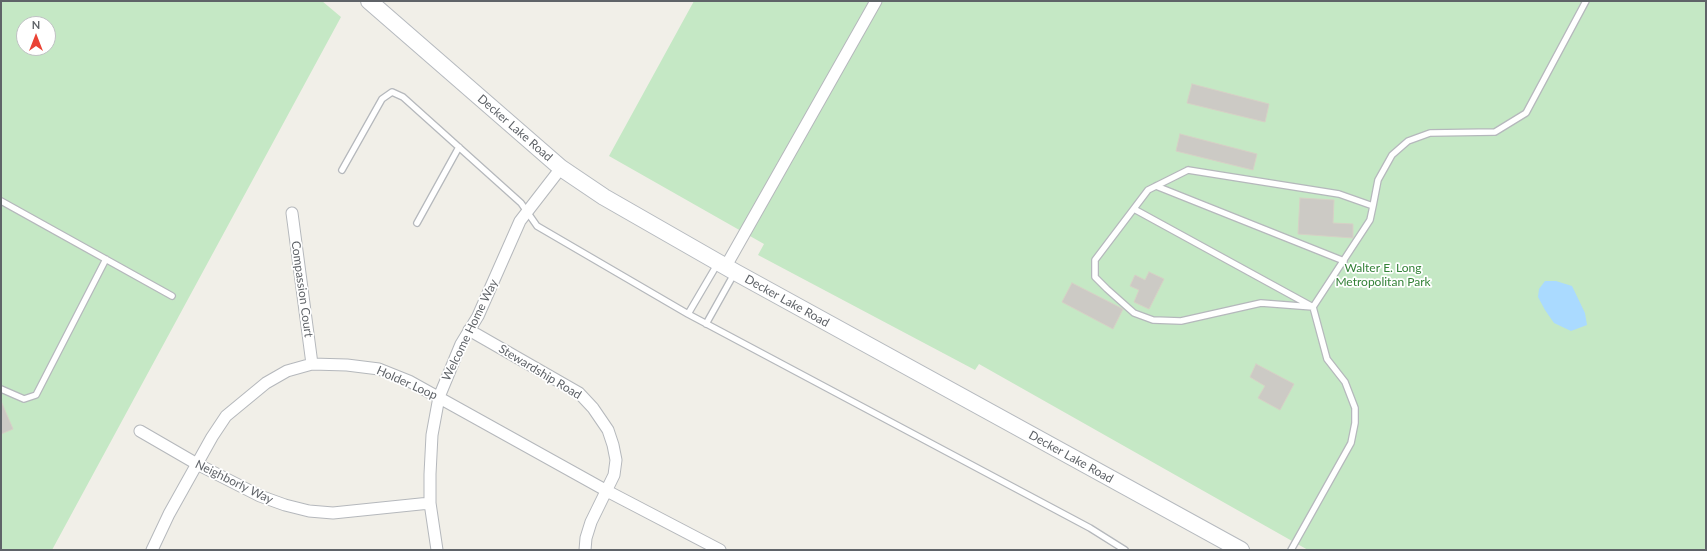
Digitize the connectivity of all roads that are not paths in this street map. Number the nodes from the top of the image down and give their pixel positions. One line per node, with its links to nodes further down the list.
1 (370, 1): 5 (main road, Decker Lake Road)
2 (876, 1): 16 (street)
3 (1586, 1): 9 (lane)
4 (459, 147): 6 (lane); 11 (lane); 13 (lane)
5 (562, 168): 11 (street, Welcome Home Way); 16 (main road, Decker Lake Road)
6 (342, 170)
7 (1156, 186): 9 (lane); 10 (lane); 15 (lane)
8 (1, 201): 14 (lane)
9 (1373, 206): 15 (lane)
10 (1134, 209): 18 (lane); 18 (lane)
11 (528, 212): 19 (lane); 21 (street, Welcome Home Way)
12 (292, 213): 22 (street, Compassion Court)
13 (417, 223)
14 (106, 259): 17 (lane); 23 (lane)
15 (1344, 261): 18 (lane)
16 (726, 267): 19 (lane); 20 (lane); 34 (main road, Decker Lake Road)
17 (172, 296)
18 (1313, 307): 35 (lane)
19 (688, 314): 20 (lane)
20 (706, 324): 33 (lane)
21 (469, 330): 24 (street, Welcome Home Way); 27 (street, Stewardship Road)
22 (312, 364): 24 (street, Holder Loop); 26 (street, Holder Loop)
23 (1, 389)
24 (439, 397): 27 (street, Holder Loop); 28 (street, Welcome Home Way)
25 (140, 431): 26 (street, Neighborly Way)
26 (197, 464): 28 (street, Neighborly Way); 29 (street, Holder Loop)
27 (607, 491): 31 (street, Stewardship Road); 32 (street, Holder Loop)
28 (430, 503): 30 (street, Welcome Home Way)
29 (152, 550)
30 (437, 550)
31 (585, 550)
32 (720, 550)
33 (1125, 550)
34 (1241, 550)
35 (1290, 550)

